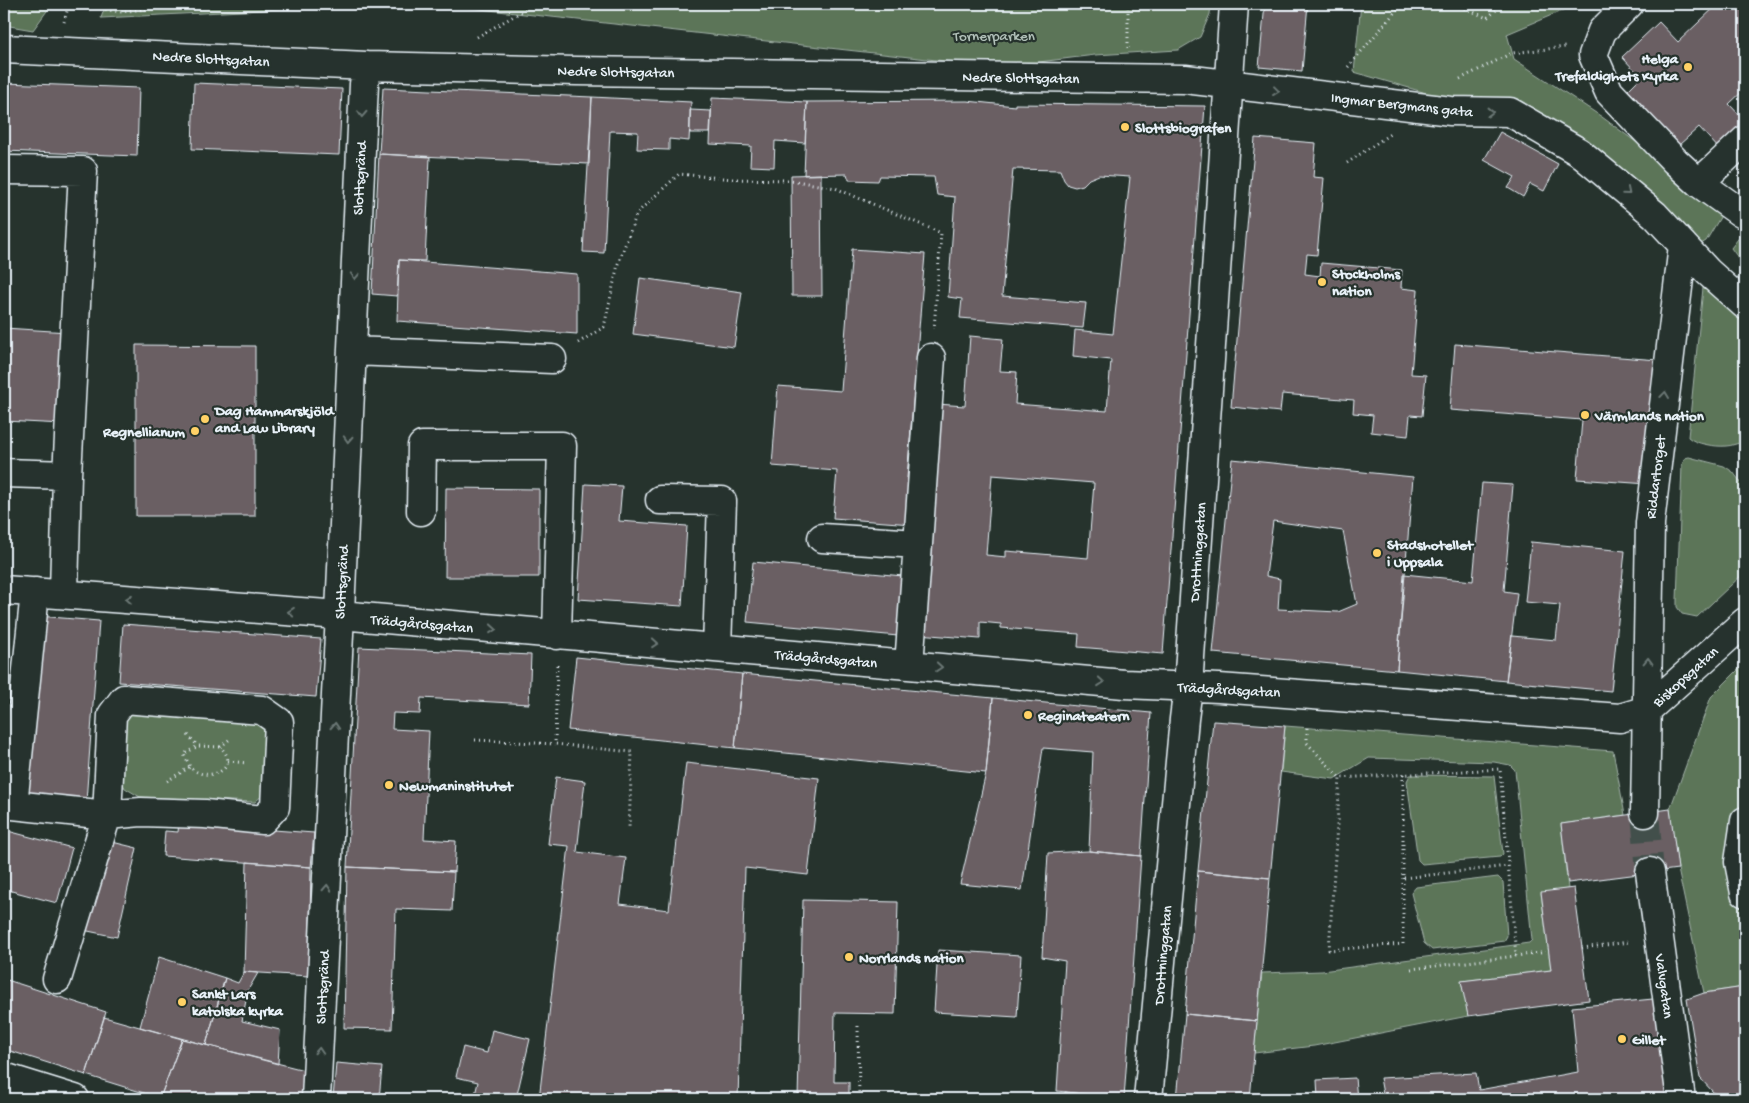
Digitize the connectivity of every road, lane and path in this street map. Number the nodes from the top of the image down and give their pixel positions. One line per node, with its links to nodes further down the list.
1 (76, 4): 2 (path)
2 (182, 4)
3 (1128, 4): 11 (path)
4 (1234, 4): 14 (street, Drottninggatan)
5 (1402, 4): 15 (path)
6 (1456, 4): 7 (path)
7 (1503, 4)
8 (1629, 4): 9 (street)
9 (1597, 42): 13 (path); 20 (street)
10 (4, 49): 12 (street, Nedre Slottsgatan)
11 (1128, 50)
12 (367, 66): 14 (street, Nedre Slottsgatan); 24 (street, Slottsgränd, one-way to 24)
13 (1457, 80)
14 (1228, 85): 15 (street, Ingmar Bergmans gata, one-way to 15); 41 (street, Drottninggatan)
15 (1323, 96): 22 (street, Ingmar Bergmans gata, one-way to 22)
16 (1389, 135): 18 (path)
17 (1745, 140): 20 (street)
18 (1347, 163)
19 (4, 170): 28 (street)
20 (1699, 183): 21 (street)
21 (1742, 213)
22 (1684, 245): 23 (street, Ingmar Bergmans gata); 43 (street, Riddartorget, one-way to 22)
23 (1745, 305)
24 (352, 351): 26 (street); 36 (street, Slottsgränd, one-way to 36)
25 (931, 358): 26 (path); 32 (street)
26 (552, 359)
27 (4, 473): 28 (street)
28 (67, 475): 35 (street)
29 (660, 500): 39 (street)
30 (422, 511): 38 (street)
31 (822, 538): 32 (street)
32 (918, 544): 40 (street)
33 (4, 590): 34 (street, Trädgårdsgatan)
34 (35, 592): 35 (street, Trädgårdsgatan); 51 (street)
35 (64, 593): 36 (street, Trädgårdsgatan, one-way to 35)
36 (340, 615): 38 (street, Trädgårdsgatan, one-way to 38); 67 (street, Slottsgränd, one-way to 36)
37 (1745, 622): 43 (street, Biskopsgatan)
38 (557, 635): 39 (street, Trädgårdsgatan, one-way to 39); 46 (path)
39 (717, 648): 40 (street, Trädgårdsgatan)
40 (909, 665): 41 (street, Trädgårdsgatan, one-way to 41)
41 (1188, 687): 43 (street, Trädgårdsgatan); 69 (street, Drottninggatan)
42 (262, 710): 47 (path); 51 (street); 51 (street)
43 (1647, 710): 50 (street)
44 (1307, 728): 49 (path)
45 (475, 740): 46 (path)
46 (555, 744): 53 (path)
47 (220, 747): 47 (path)
48 (1403, 774): 49 (path); 54 (path); 56 (path)
49 (1340, 778): 56 (path)
50 (1645, 813)
51 (107, 815): 63 (street)
52 (1745, 821): 57 (street)
53 (629, 828)
54 (1508, 866): 56 (path); 61 (path)
55 (1650, 872): 58 (street, Valvgatan)
56 (1403, 878)
57 (1745, 893)
58 (1659, 938): 59 (path); 70 (street, Valvgatan)
59 (1582, 948)
60 (1548, 952): 61 (path)
61 (1516, 956): 62 (path)
62 (1412, 970)
63 (56, 978)
64 (858, 1026): 68 (path)
65 (4, 1078): 66 (street)
66 (74, 1099)
67 (316, 1099)
68 (859, 1099)
69 (1148, 1099)
70 (1681, 1099)

